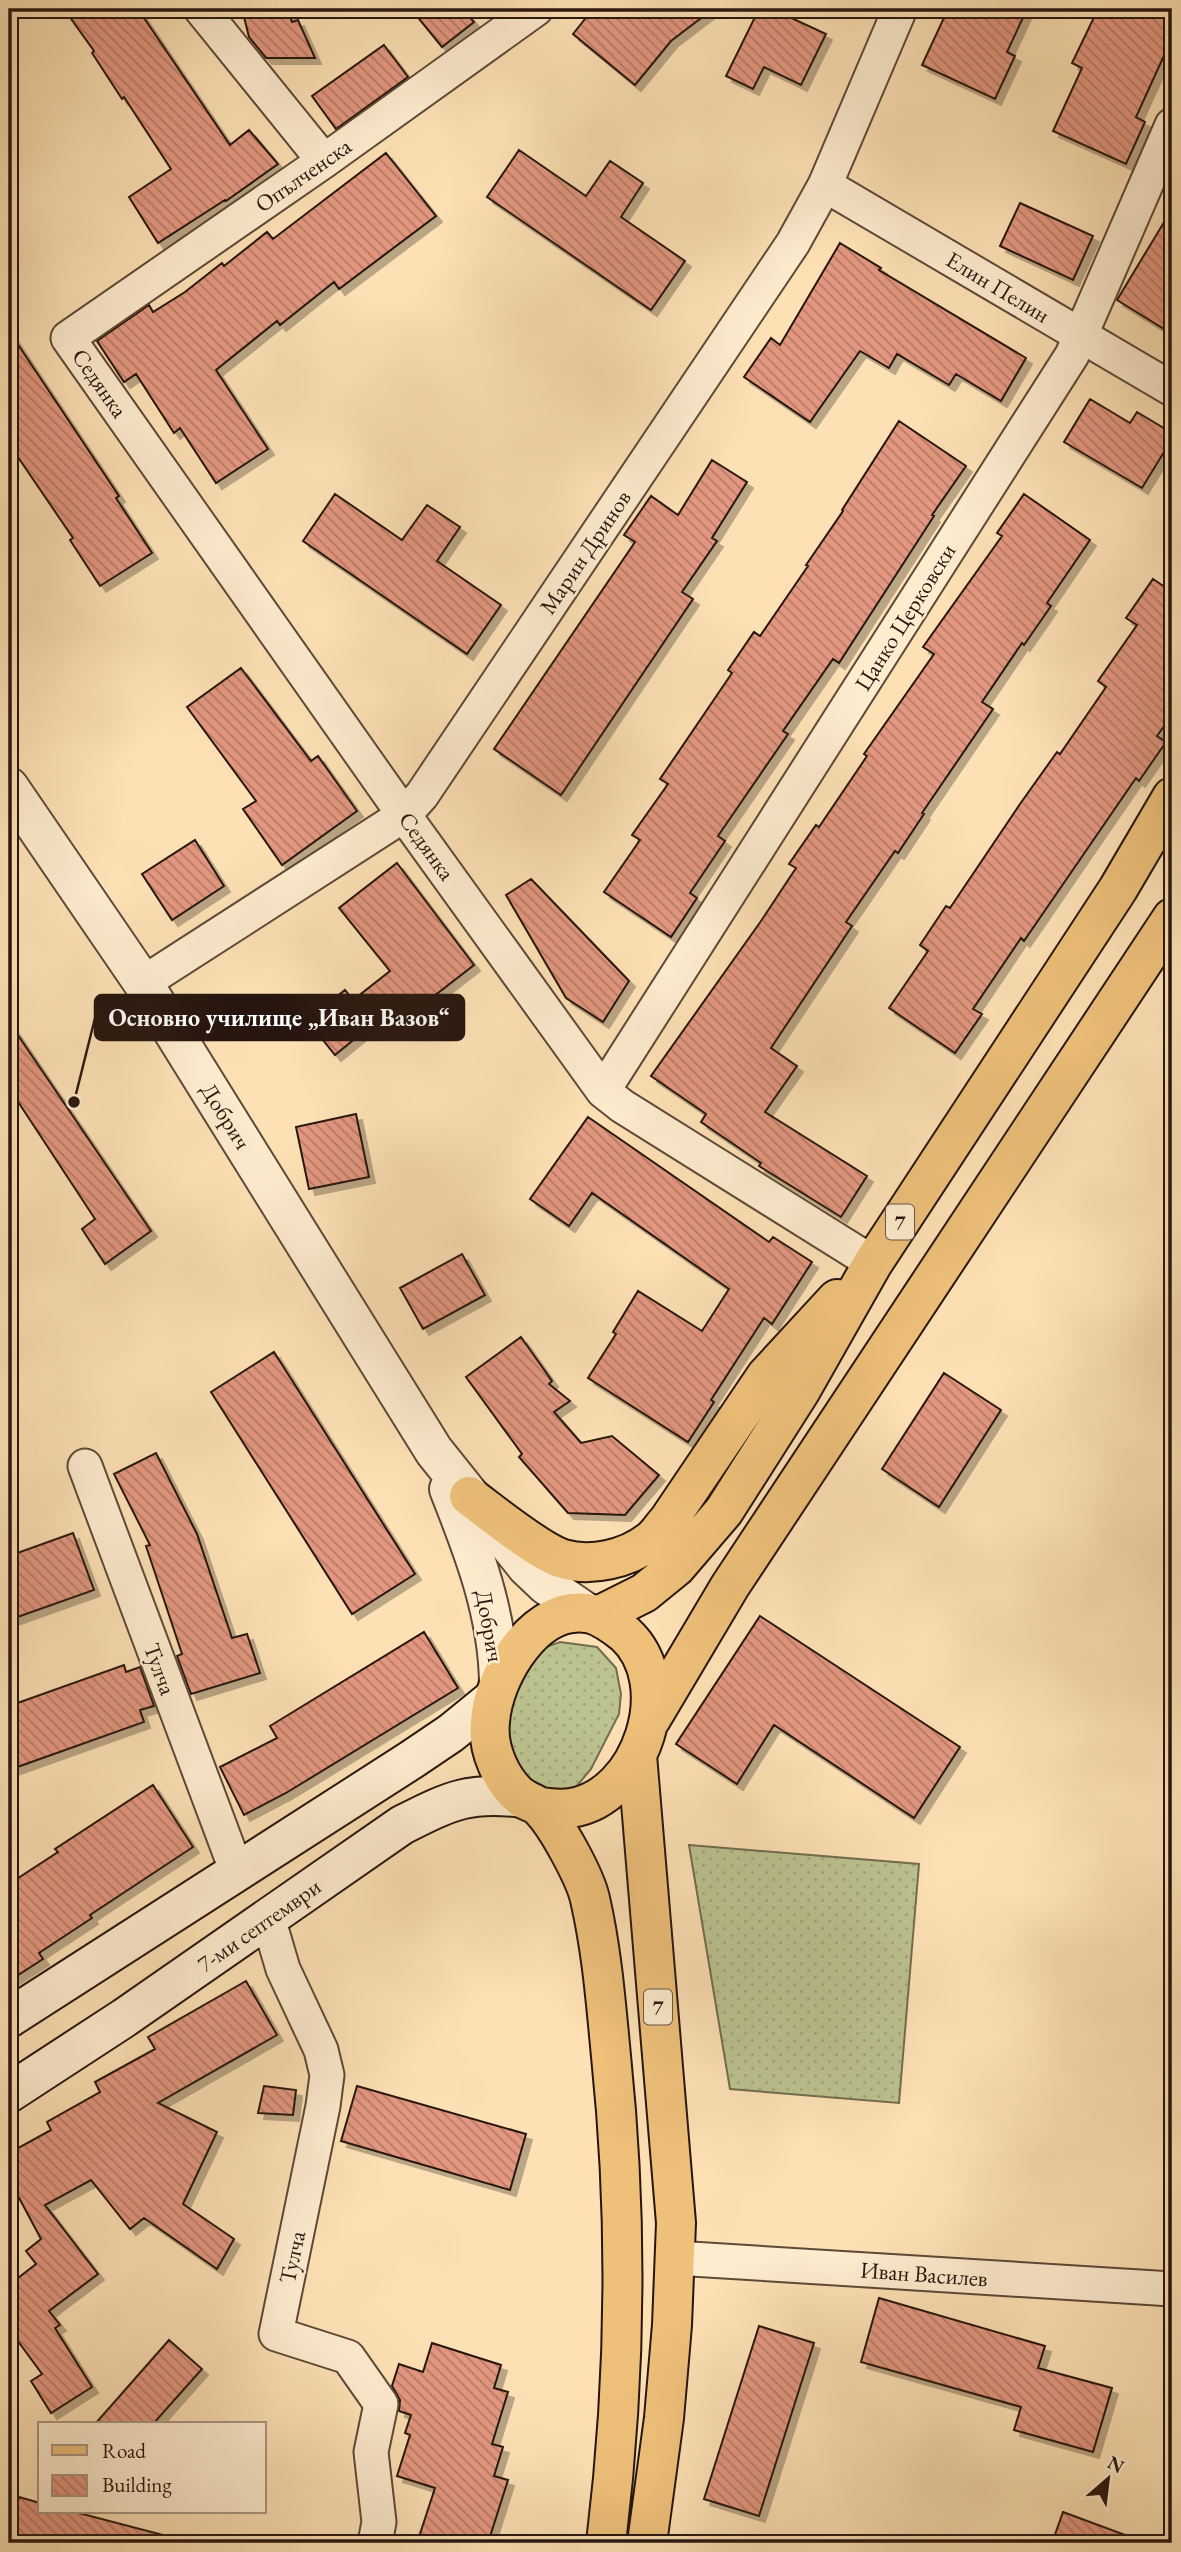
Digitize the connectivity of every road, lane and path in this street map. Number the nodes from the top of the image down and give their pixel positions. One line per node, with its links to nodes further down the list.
1 (201, 9): 5 (street)
2 (536, 9): 5 (street, Опълченска)
3 (900, 9): 6 (street, Марин Дринов)
4 (1172, 125): 7 (street, Цанко Церковски)
5 (324, 161): 8 (street, Опълченска)
6 (825, 185): 7 (street, Елин Пелин); 12 (street, Марин Дринов)
7 (1081, 337): 9 (street, Елин Пелин); 16 (street, Цанко Церковски)
8 (68, 338): 12 (street, Седянка)
9 (1172, 389)
10 (9, 787): 15 (street, Добрич)
11 (1172, 797): 13 (main road, 7)
12 (404, 815): 15 (street, Марин Дринов); 16 (street, Седянка)
13 (1162, 838): 17 (main road, 7)
14 (1172, 918): 23 (main road)
15 (143, 983): 18 (street, Добрич)
16 (603, 1091): 17 (street, Седянка)
17 (873, 1263): 20 (main road); 21 (main road, 7)
18 (434, 1451): 20 (street, Добрич); 22 (street, Добрич)
19 (85, 1466): 25 (street, Тулча)
20 (469, 1496): 21 (street, Добрич)
21 (592, 1615): 22 (main road, 7); 23 (main road, 7)
22 (496, 1690): 24 (main road, 7); 25 (street)
23 (642, 1740): 24 (main road); 30 (main road, 7)
24 (531, 1802): 26 (street, 7-ми септември); 29 (main road, 7)
25 (237, 1872): 27 (street)
26 (268, 1919): 28 (street, 7-ми септември); 33 (street, Тулча)
27 (9, 2018)
28 (9, 2093)
29 (617, 2117): 30 (main road); 32 (main road, 7)
30 (675, 2258): 31 (street, Иван Василев); 32 (main road); 35 (main road, 7)
31 (1172, 2290)
32 (624, 2312): 34 (main road, 7)
33 (374, 2543)
34 (606, 2543)
35 (647, 2543)

